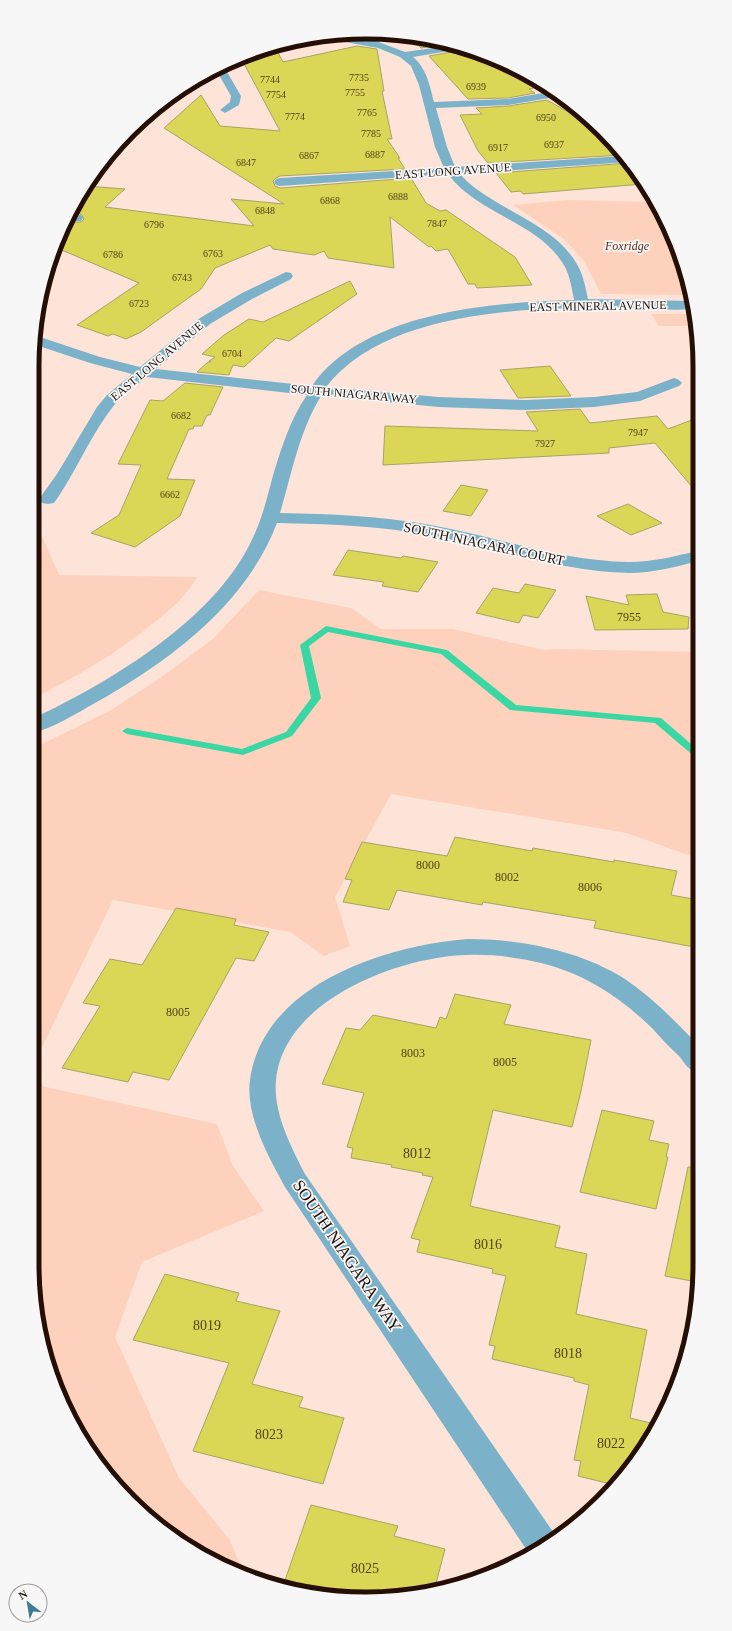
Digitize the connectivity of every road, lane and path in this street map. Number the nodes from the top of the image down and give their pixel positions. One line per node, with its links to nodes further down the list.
1 (350, 40): 3 (street)
2 (447, 49): 3 (street)
3 (404, 55): 6 (street)
4 (223, 72): 7 (street)
5 (550, 95): 6 (street)
6 (431, 105): 9 (street)
7 (225, 110)
8 (619, 159): 9 (street, EAST LONG AVENUE)
9 (451, 171): 10 (street, EAST LONG AVENUE); 12 (street)
10 (280, 182)
11 (286, 276): 15 (street, EAST LONG AVENUE)
12 (582, 303): 13 (street, EAST MINERAL AVENUE); 17 (street, EAST MINERAL AVENUE)
13 (687, 305)
14 (40, 341): 15 (street, SOUTH NIAGARA WAY)
15 (143, 372): 17 (street, SOUTH NIAGARA WAY); 18 (street, EAST LONG AVENUE)
16 (674, 383): 17 (street, SOUTH NIAGARA WAY)
17 (316, 391): 19 (street, EAST MINERAL AVENUE)
18 (48, 499)
19 (270, 518): 20 (street, SOUTH NIAGARA COURT); 21 (street, EAST MINERAL AVENUE)
20 (693, 557)
21 (39, 724)
22 (693, 1056): 23 (street, SOUTH NIAGARA WAY)
23 (540, 1542)

